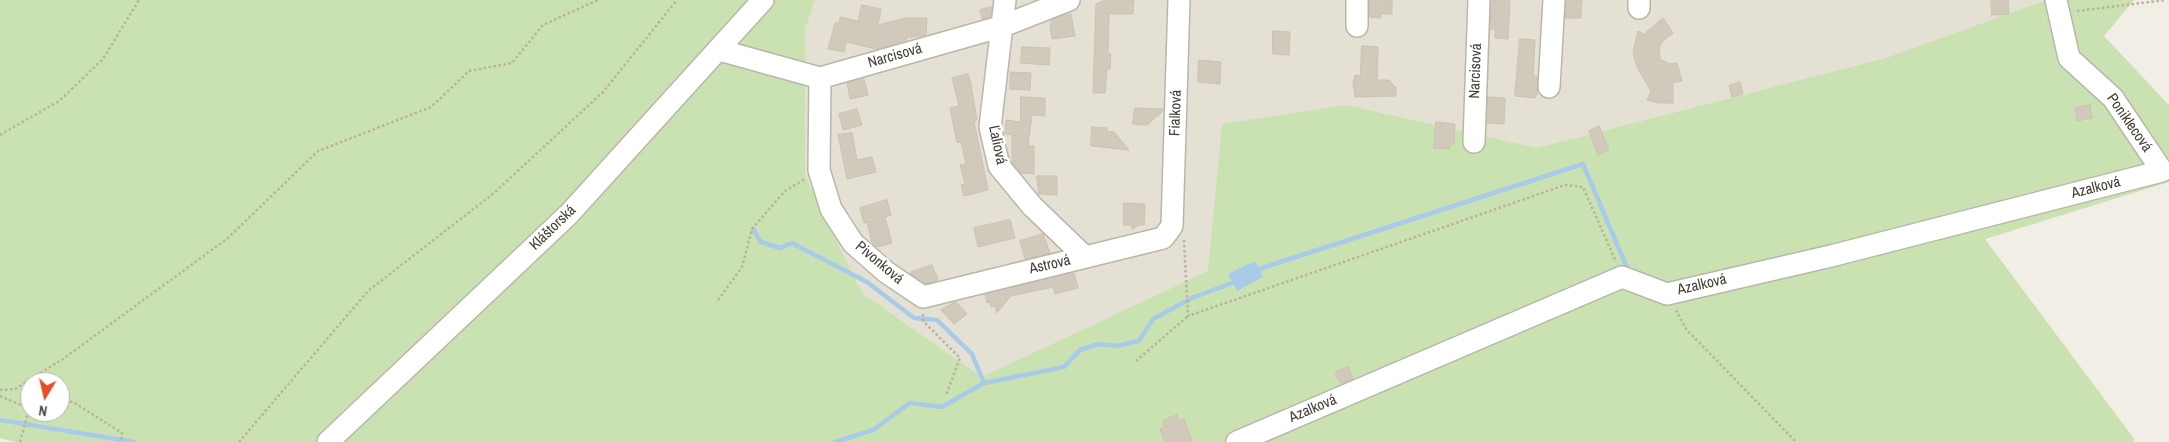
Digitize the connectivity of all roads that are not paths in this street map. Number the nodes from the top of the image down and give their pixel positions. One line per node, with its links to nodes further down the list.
1 (763, 0): 11 (street, Kláštorská)
2 (1005, 0): 9 (street, Ľaliová)
3 (1069, 0): 9 (street, Narcisová)
4 (1179, 0): 16 (street, Fialková)
5 (1357, 0): 10 (street)
6 (1479, 0): 14 (street, Narcisová)
7 (1554, 0): 13 (street)
8 (2057, 7): 15 (street, Poniklecová)
9 (1003, 26): 12 (street, Narcisová); 17 (street, Ľaliová)
10 (1356, 26)
11 (719, 50): 12 (street); 19 (street, Kláštorská)
12 (820, 78): 18 (street, Pivonková)
13 (1549, 87)
14 (1474, 142)
15 (2162, 171): 20 (street, Azalková)
16 (1178, 229): 17 (street, Astrová)
17 (1085, 257): 18 (street, Astrová)
18 (923, 307)
19 (328, 442)
20 (1237, 442)

